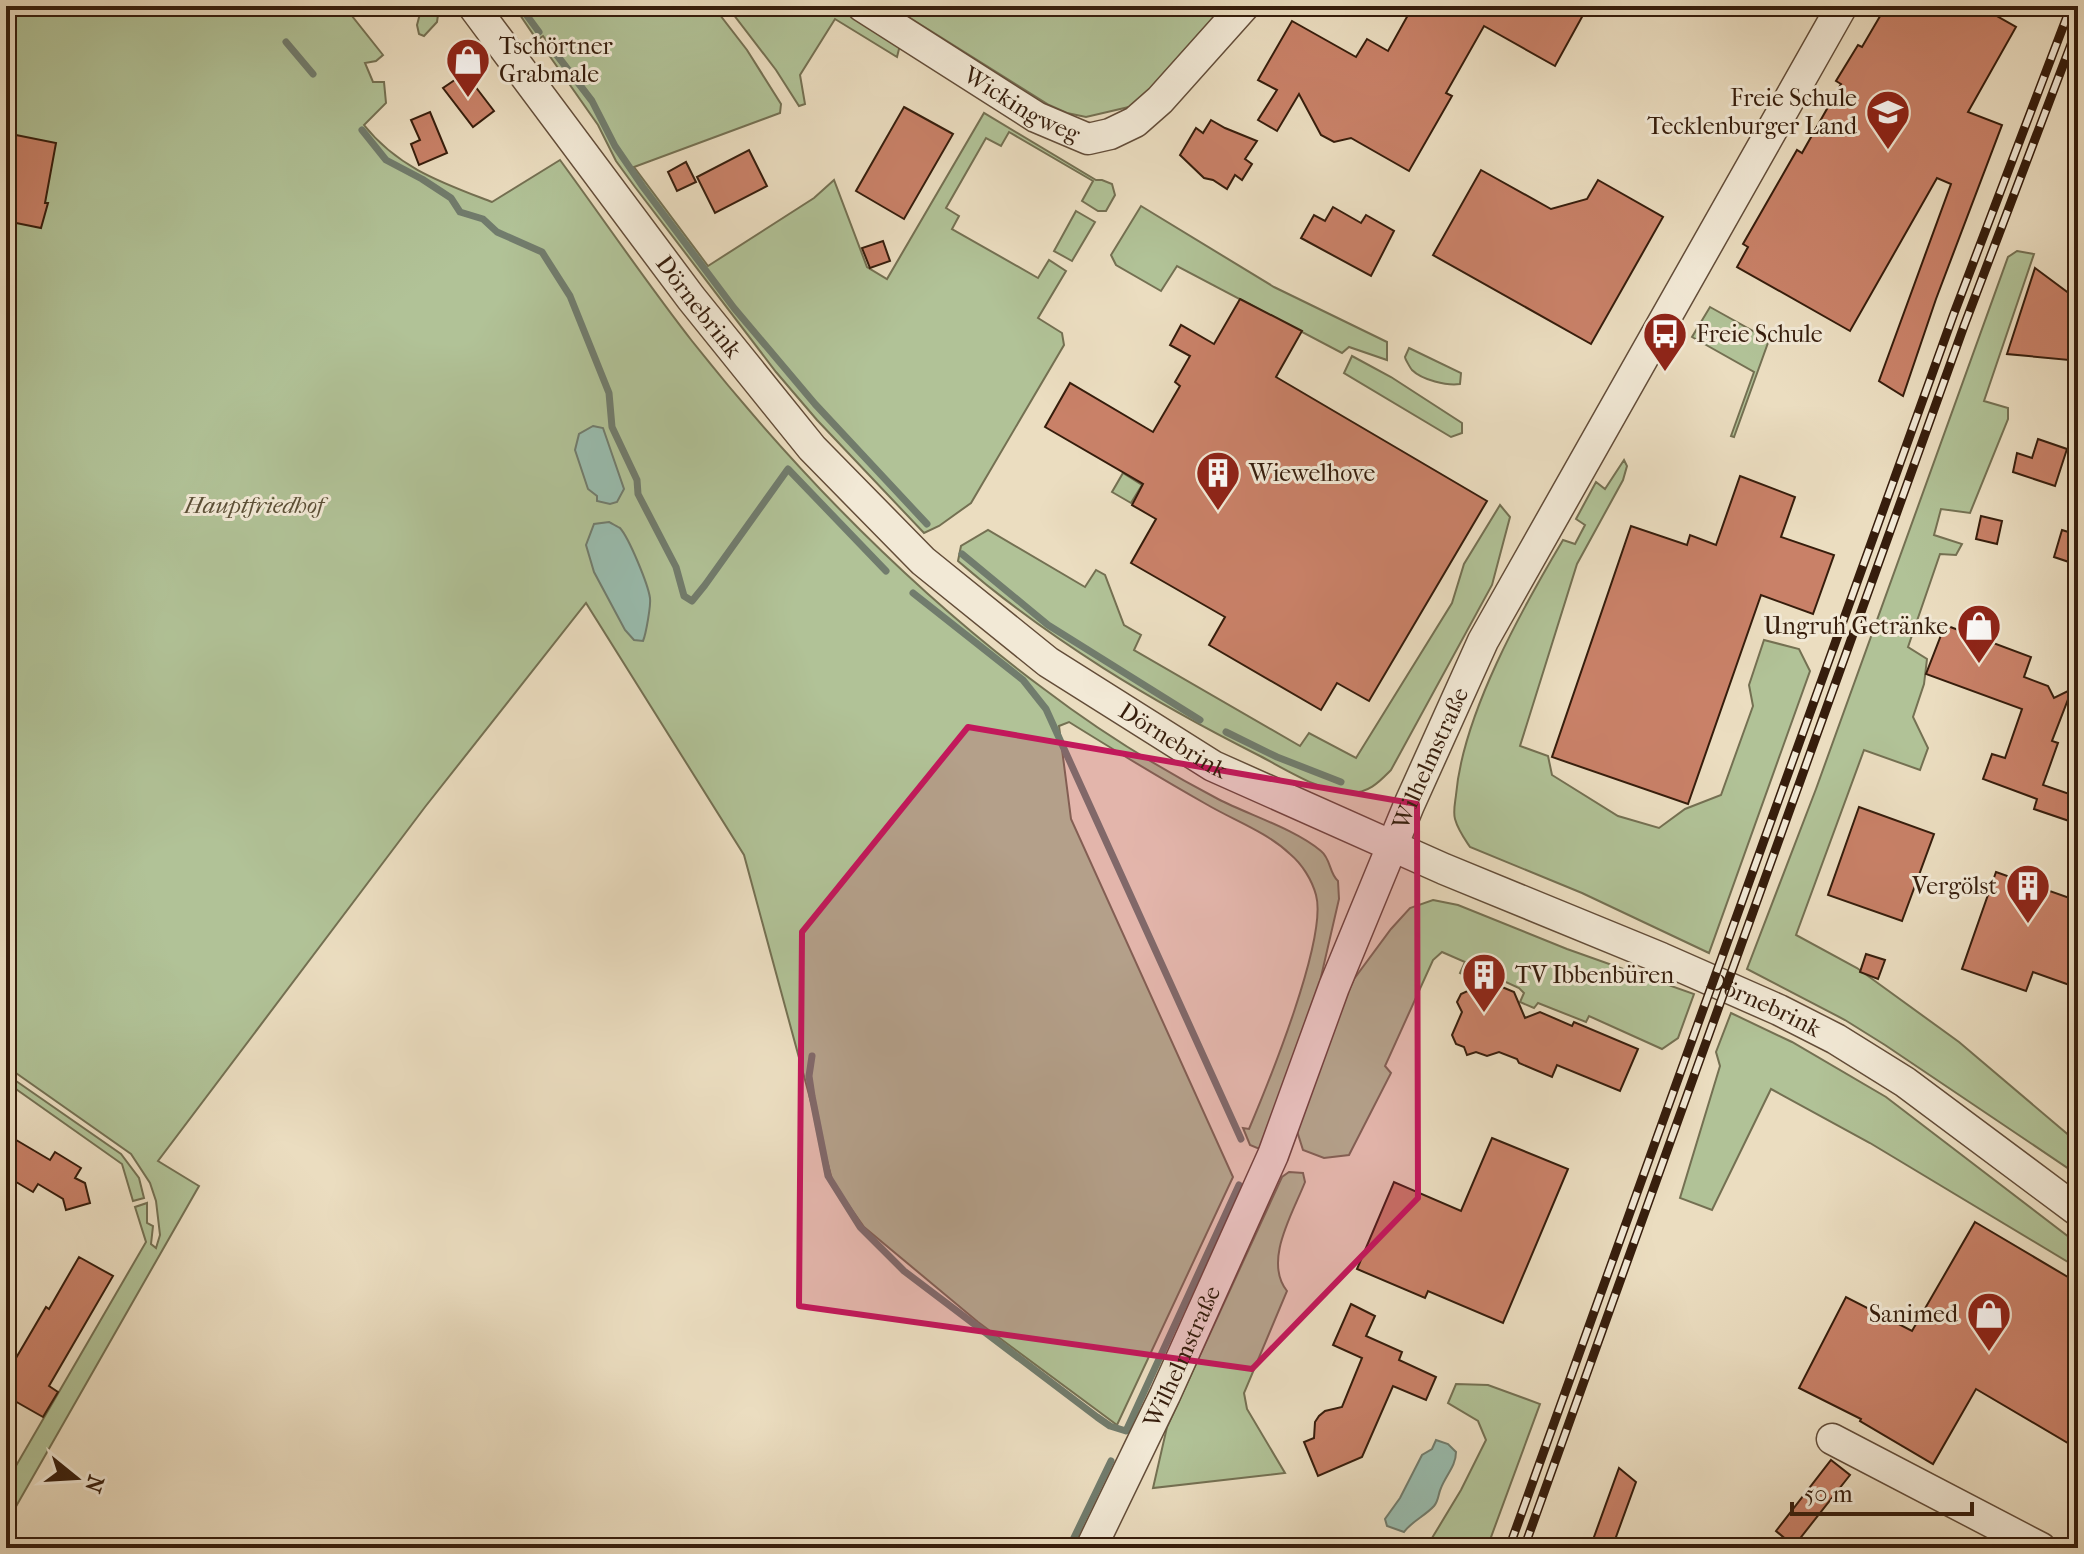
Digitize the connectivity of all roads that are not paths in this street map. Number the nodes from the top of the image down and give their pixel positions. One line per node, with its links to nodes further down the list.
1 (862, 6): 2 (street, Wickingweg)
2 (1244, 6)
3 (1842, 6): 5 (street, Wilhelmstraße)
4 (477, 8): 5 (street, Dörnebrink)
5 (1392, 846): 6 (street, Dörnebrink); 8 (street, Wilhelmstraße)
6 (2078, 1211)
7 (1832, 1439): 9 (street)
8 (1091, 1548)
9 (2041, 1548)

